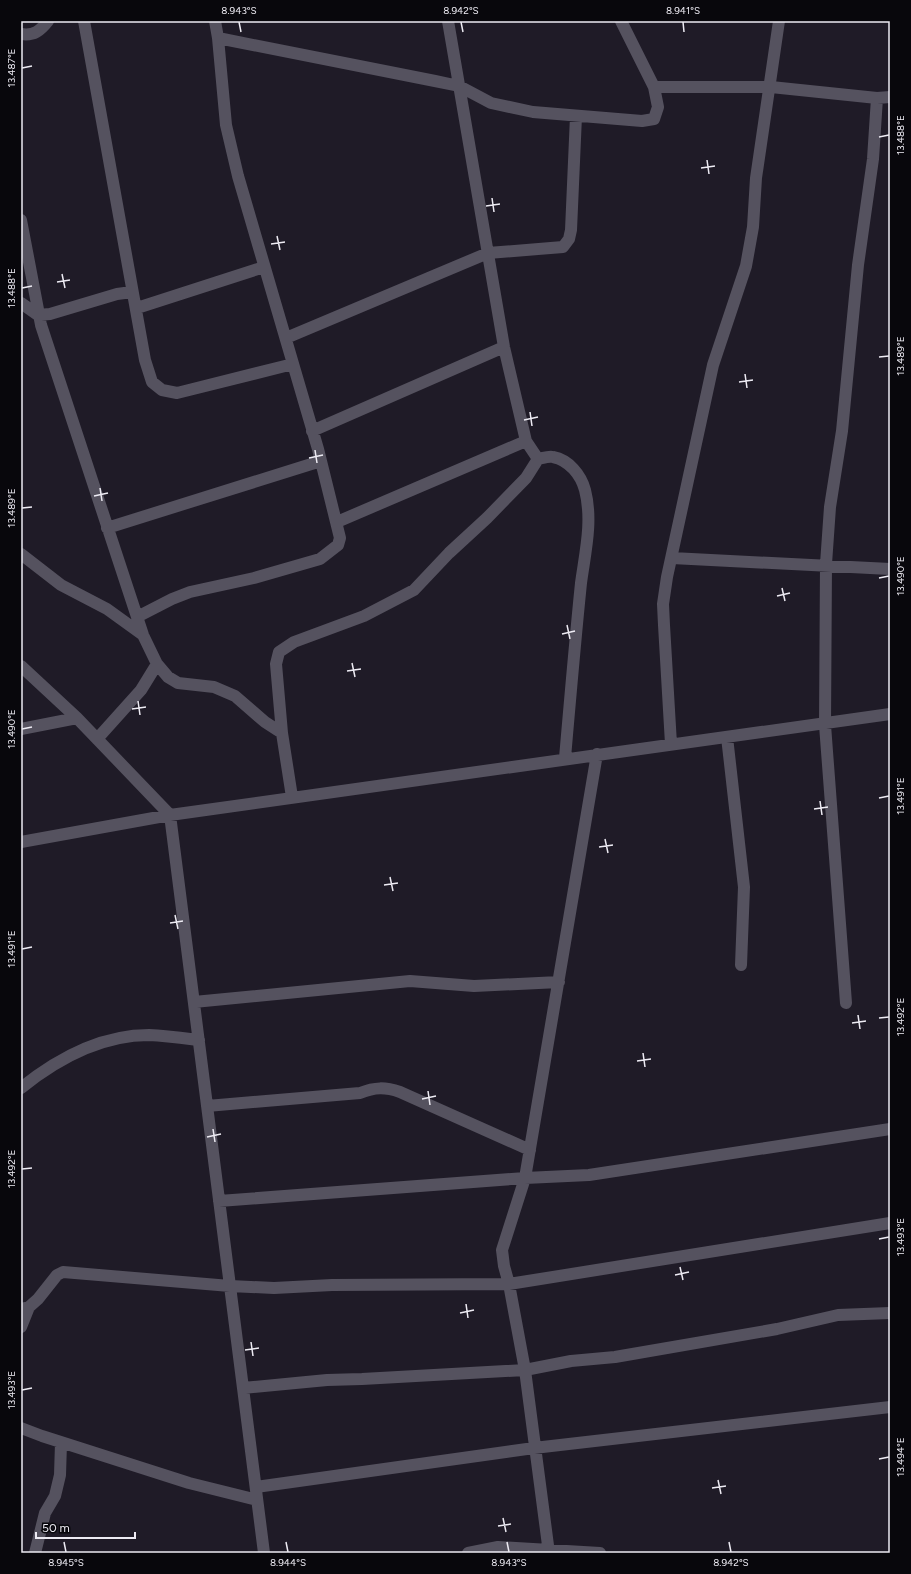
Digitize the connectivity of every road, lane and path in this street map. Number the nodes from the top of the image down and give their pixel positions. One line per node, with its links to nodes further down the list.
1 (48, 21): 7 (street)
2 (84, 21): 19 (street)
3 (215, 21): 8 (street)
4 (448, 21): 9 (street)
5 (621, 21): 10 (street)
6 (779, 21): 11 (street)
7 (21, 34)
8 (218, 38): 9 (street); 18 (street)
9 (459, 86): 14 (street); 17 (street)
10 (654, 87): 11 (street); 14 (street)
11 (771, 87): 13 (street); 33 (street)
12 (890, 97): 13 (street)
13 (877, 98): 34 (street)
14 (576, 116): 17 (street)
15 (21, 220): 16 (street)
16 (23, 248): 22 (street)
17 (488, 253): 23 (street); 24 (street)
18 (264, 267): 21 (street); 23 (street)
19 (132, 292): 21 (street); 22 (street)
20 (21, 303): 22 (street)
21 (137, 308): 25 (street)
22 (38, 315): 31 (street)
23 (286, 338): 25 (street)
24 (504, 347): 26 (street); 27 (street)
25 (293, 364): 26 (street)
26 (312, 431): 29 (street)
27 (526, 441): 28 (street); 30 (street)
28 (538, 459): 44 (street); 49 (street)
29 (321, 461): 30 (street); 31 (street)
30 (337, 522): 36 (street)
31 (107, 528): 36 (street)
32 (21, 554): 37 (street)
33 (672, 558): 34 (street); 47 (street)
34 (826, 564): 35 (street); 42 (street)
35 (890, 568)
36 (137, 618): 37 (street)
37 (143, 635): 38 (street)
38 (157, 664): 44 (street); 46 (street)
39 (21, 666): 41 (street)
40 (890, 714): 42 (street)
41 (76, 718): 43 (street); 46 (street)
42 (825, 725): 45 (street); 56 (street)
43 (21, 729)
44 (282, 733): 50 (street)
45 (727, 737): 47 (street); 53 (street)
46 (97, 739): 51 (street)
47 (671, 744): 48 (street)
48 (597, 754): 49 (street); 54 (street)
49 (565, 758): 50 (street)
50 (292, 797): 51 (street)
51 (170, 815): 52 (street); 55 (street)
52 (21, 842)
53 (741, 965)
54 (559, 982): 55 (street); 61 (street)
55 (194, 1002): 57 (street)
56 (846, 1004)
57 (199, 1040): 58 (street); 59 (street)
58 (21, 1088)
59 (207, 1106): 61 (street); 63 (street)
60 (890, 1130): 62 (street)
61 (530, 1150): 62 (street)
62 (525, 1178): 63 (street); 65 (street)
63 (219, 1201): 66 (street)
64 (890, 1223): 65 (street)
65 (509, 1284): 66 (street); 70 (street)
66 (230, 1286): 67 (street); 71 (street)
67 (25, 1308): 69 (street)
68 (890, 1313): 70 (street)
69 (21, 1327)
70 (525, 1370): 71 (street); 75 (street)
71 (243, 1388): 76 (street)
72 (890, 1407): 75 (street)
73 (21, 1428): 74 (street)
74 (61, 1442): 77 (street); 79 (street)
75 (534, 1448): 76 (street); 78 (street)
76 (256, 1487): 77 (street)
77 (257, 1500): 80 (street)
78 (549, 1551): 81 (street); 82 (street)
79 (35, 1553)
80 (264, 1553)
81 (468, 1553)
82 (600, 1553)

